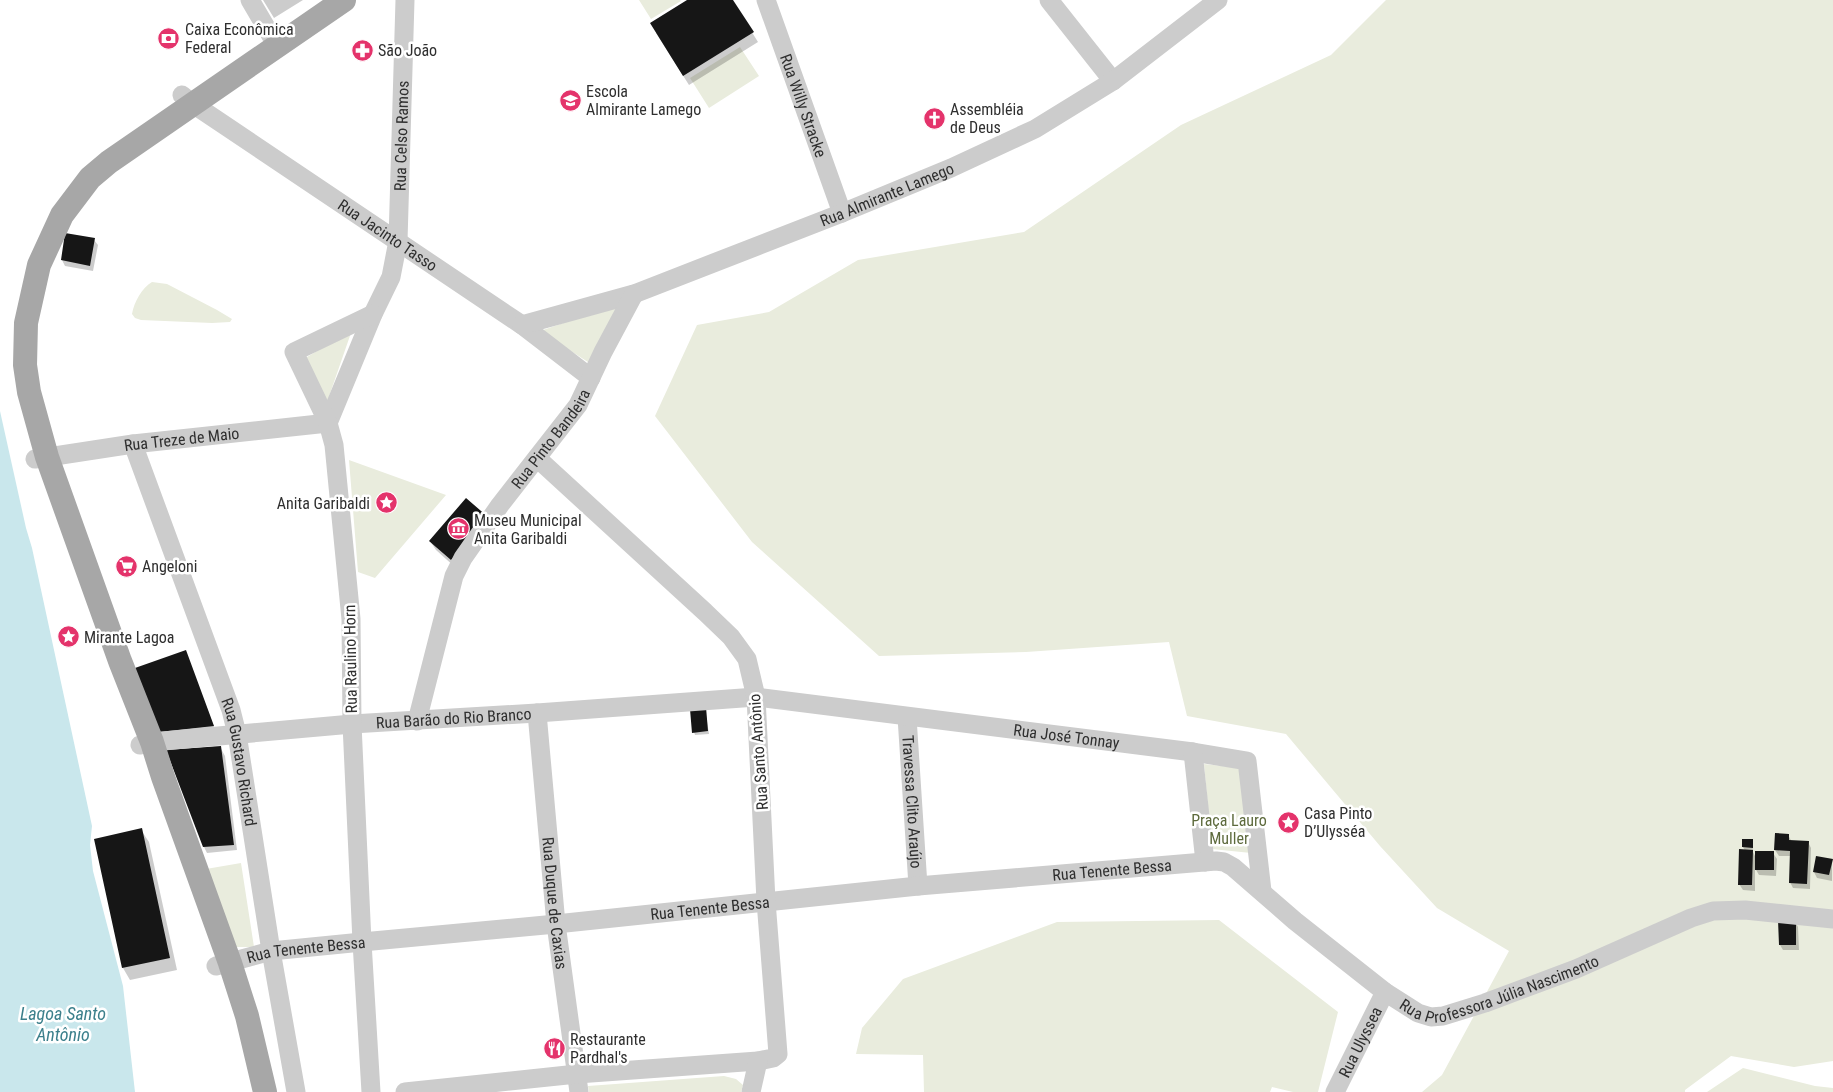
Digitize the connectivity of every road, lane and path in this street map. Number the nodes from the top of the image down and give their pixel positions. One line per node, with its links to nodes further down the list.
1 (250, 0): 8 (street)
2 (323, 0): 8 (main road)
3 (344, 0): 8 (main road)
4 (405, 0): 12 (street, Rua Celso Ramos)
5 (766, 0): 11 (street, Rua Willy Stracke)
6 (1050, 0): 9 (street)
7 (1218, 0): 9 (street, Rua Almirante Lamego)
8 (274, 40): 10 (main road)
9 (1113, 81): 11 (street, Rua Almirante Lamego)
10 (187, 100): 12 (street, Rua Jacinto Tasso); 19 (main road)
11 (842, 213): 13 (street, Rua Almirante Lamego)
12 (398, 241): 14 (street); 15 (street, Rua Jacinto Tasso)
13 (634, 294): 15 (street, Rua Almirante Lamego); 16 (street, Rua Pinto Bandeira)
14 (372, 314): 17 (street); 17 (street, Rua Raulino Horn)
15 (522, 325): 16 (street, Rua Jacinto Tasso)
16 (591, 378): 20 (street, Rua Pinto Bandeira)
17 (328, 423): 18 (street, Rua Treze de Maio); 25 (street, Rua Raulino Horn)
18 (133, 444): 19 (street, Rua Treze de Maio); 26 (street, Rua Gustavo Richard)
19 (41, 458): 27 (main road)
20 (537, 458): 21 (street, Rua Santo Antônio); 24 (street, Rua Pinto Bandeira)
21 (756, 697): 22 (street, Rua Barão do Rio Branco); 23 (street, Rua José Tonnay); 32 (street, Rua Santo Antônio)
22 (537, 713): 24 (street, Rua Barão do Rio Branco); 34 (street, Rua Duque de Caxias)
23 (907, 717): 28 (street, Rua José Tonnay); 30 (street, Travessa Clito Araújo)
24 (417, 721): 25 (street, Rua Barão do Rio Branco)
25 (352, 724): 26 (street, Rua Barão do Rio Branco); 35 (street, Rua Raulino Horn)
26 (237, 734): 27 (street, Rua Barão do Rio Branco); 36 (street, Rua Gustavo Richard)
27 (146, 744): 37 (main road)
28 (1193, 752): 29 (street); 31 (street, Rua José Tonnay)
29 (1205, 862): 30 (street, Rua Tenente Bessa); 31 (street, Rua Professora Júlia Nascimento)
30 (918, 886): 32 (street, Rua Tenente Bessa)
31 (1262, 891): 38 (street, Rua Professora Júlia Nascimento)
32 (766, 901): 34 (street, Rua Tenente Bessa); 39 (street, Rua Santo Antônio)
33 (1833, 920): 38 (street, Rua Professora Júlia Nascimento)
34 (556, 924): 35 (street, Rua Tenente Bessa); 40 (street, Rua Duque de Caxias)
35 (362, 942): 36 (street, Rua Tenente Bessa); 44 (street, Rua Raulino Horn)
36 (271, 951): 37 (street, Rua Tenente Bessa); 43 (street, Rua Gustavo Richard)
37 (223, 965): 41 (main road); 42 (main road)
38 (1385, 992): 47 (street, Rua Ulyssea)
39 (758, 1061): 40 (street); 46 (street)
40 (578, 1083): 45 (street)
41 (251, 1092)
42 (265, 1092)
43 (296, 1092)
44 (371, 1092)
45 (405, 1092)
46 (751, 1092)
47 (1335, 1092)

